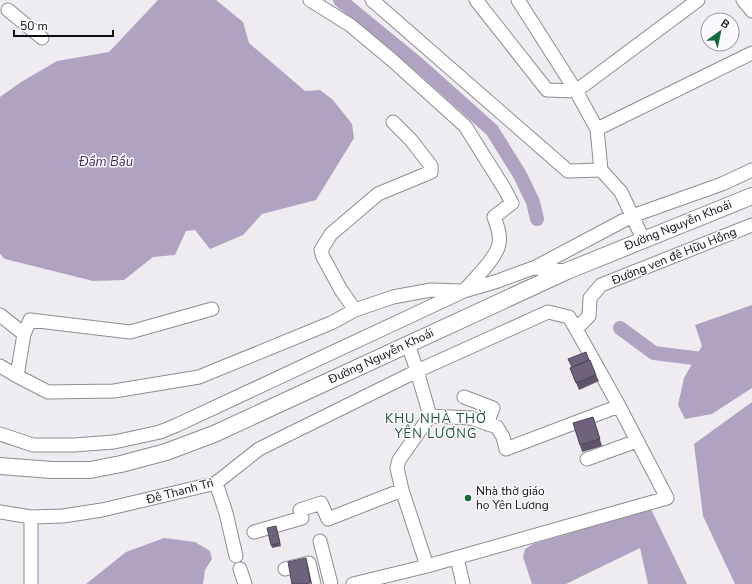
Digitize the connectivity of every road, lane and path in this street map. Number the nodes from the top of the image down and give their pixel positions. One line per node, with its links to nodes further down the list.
1 (310, 0): 22 (street)
2 (372, 0): 14 (street)
3 (476, 0): 11 (street)
4 (518, 0): 11 (street)
5 (698, 0): 11 (street)
6 (743, 0): 8 (street)
7 (7, 8): 9 (street)
8 (752, 11)
9 (42, 38)
10 (752, 53): 13 (street)
11 (576, 91): 13 (street)
12 (393, 122): 24 (street)
13 (597, 129): 14 (street)
14 (600, 170): 17 (street)
15 (752, 170): 17 (street)
16 (752, 196): 19 (main road, Đường Nguyễn Khoái)
17 (632, 216): 19 (street); 20 (street)
18 (752, 225): 26 (street, Đường ven đê Hữu Hồng)
19 (643, 239): 21 (main road, Đường Nguyễn Khoái)
20 (533, 268): 21 (street); 22 (street)
21 (567, 271): 28 (main road, Đường Nguyễn Khoái)
22 (464, 291): 24 (street); 36 (street)
23 (212, 309): 27 (street)
24 (355, 310): 31 (street)
25 (0, 315): 27 (street)
26 (576, 329): 30 (street, Đê Thanh Trì); 33 (street, Đê Thanh Trì)
27 (24, 334): 31 (street)
28 (408, 344): 30 (street); 39 (main road, Đường Nguyễn Khoái)
29 (0, 366): 31 (street)
30 (417, 371): 34 (street); 40 (street, Đê Thanh Trì)
31 (17, 376)
32 (464, 397): 35 (street)
33 (619, 406): 35 (street); 37 (street, Đê Thanh Trì)
34 (430, 416): 35 (street); 41 (street)
35 (487, 424)
36 (0, 434)
37 (637, 441): 38 (street); 47 (street, Đê Thanh Trì)
38 (587, 459)
39 (0, 466)
40 (216, 483): 43 (street, Đê Thanh Trì); 46 (street)
41 (402, 490): 44 (street); 48 (street)
42 (0, 512): 43 (street)
43 (31, 517): 52 (street)
44 (254, 532)
45 (320, 541): 55 (street)
46 (236, 556)
47 (457, 558): 48 (street); 57 (street)
48 (427, 566): 51 (street)
49 (285, 568): 54 (street)
50 (240, 569): 53 (street)
51 (378, 581): 56 (street)
52 (31, 584)
53 (245, 584)
54 (314, 584)
55 (331, 584)
56 (353, 584)
57 (463, 584)

